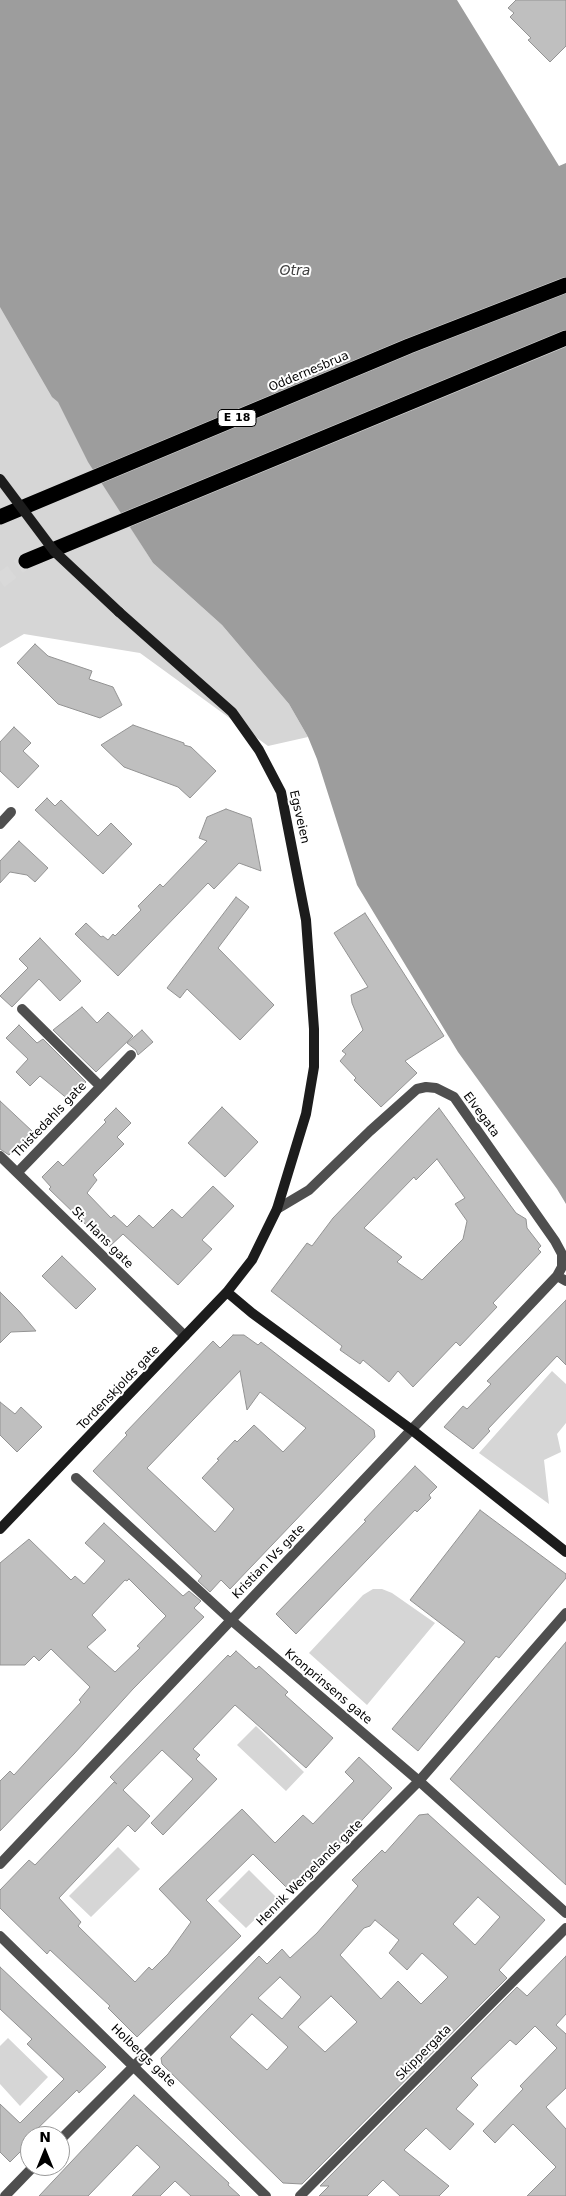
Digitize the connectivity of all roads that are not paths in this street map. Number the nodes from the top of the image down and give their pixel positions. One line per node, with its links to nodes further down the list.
1 (566, 285): 4 (highway, Oddernesbrua / E 18)
2 (566, 338): 5 (highway)
3 (0, 479): 13 (street, Egsveien, bridge)
4 (0, 517)
5 (26, 561)
6 (11, 812): 7 (street)
7 (0, 824)
8 (22, 1009): 10 (street, Thistedahls gate)
9 (131, 1056): 10 (street, Thistedahls gate)
10 (100, 1086): 12 (street, Thistedahls gate)
11 (0, 1156): 12 (street, St. Hans gate)
12 (18, 1172): 17 (street, St. Hans gate)
13 (276, 1209): 14 (street, Egsveien); 15 (street, Elvegata)
14 (252, 1260): 16 (street, Tordenskjolds gate)
15 (562, 1279): 18 (street, Kristian IVs gate)
16 (227, 1292): 17 (street, Tordenskjolds gate); 18 (street)
17 (185, 1336): 20 (street, Tordenskjolds gate)
18 (412, 1430): 21 (street); 23 (street, Kristian IVs gate)
19 (76, 1478): 23 (street, Kronprinsens gate)
20 (0, 1529)
21 (566, 1552)
22 (566, 1613): 24 (street, Henrik Wergelands gate)
23 (230, 1620): 24 (street, Kronprinsens gate); 25 (street, Kristian IVs gate)
24 (419, 1781): 26 (street, Kronprinsens gate); 29 (street, Henrik Wergelands gate)
25 (0, 1864)
26 (566, 1913)
27 (566, 1928): 34 (street, Skippergata)
28 (0, 1936): 29 (street, Holbergs gate)
29 (135, 2065): 30 (street, Henrik Wergelands gate); 33 (street, Holbergs gate)
30 (70, 2130)
31 (24, 2176): 32 (street)
32 (5, 2196)
33 (266, 2196)
34 (300, 2196)

